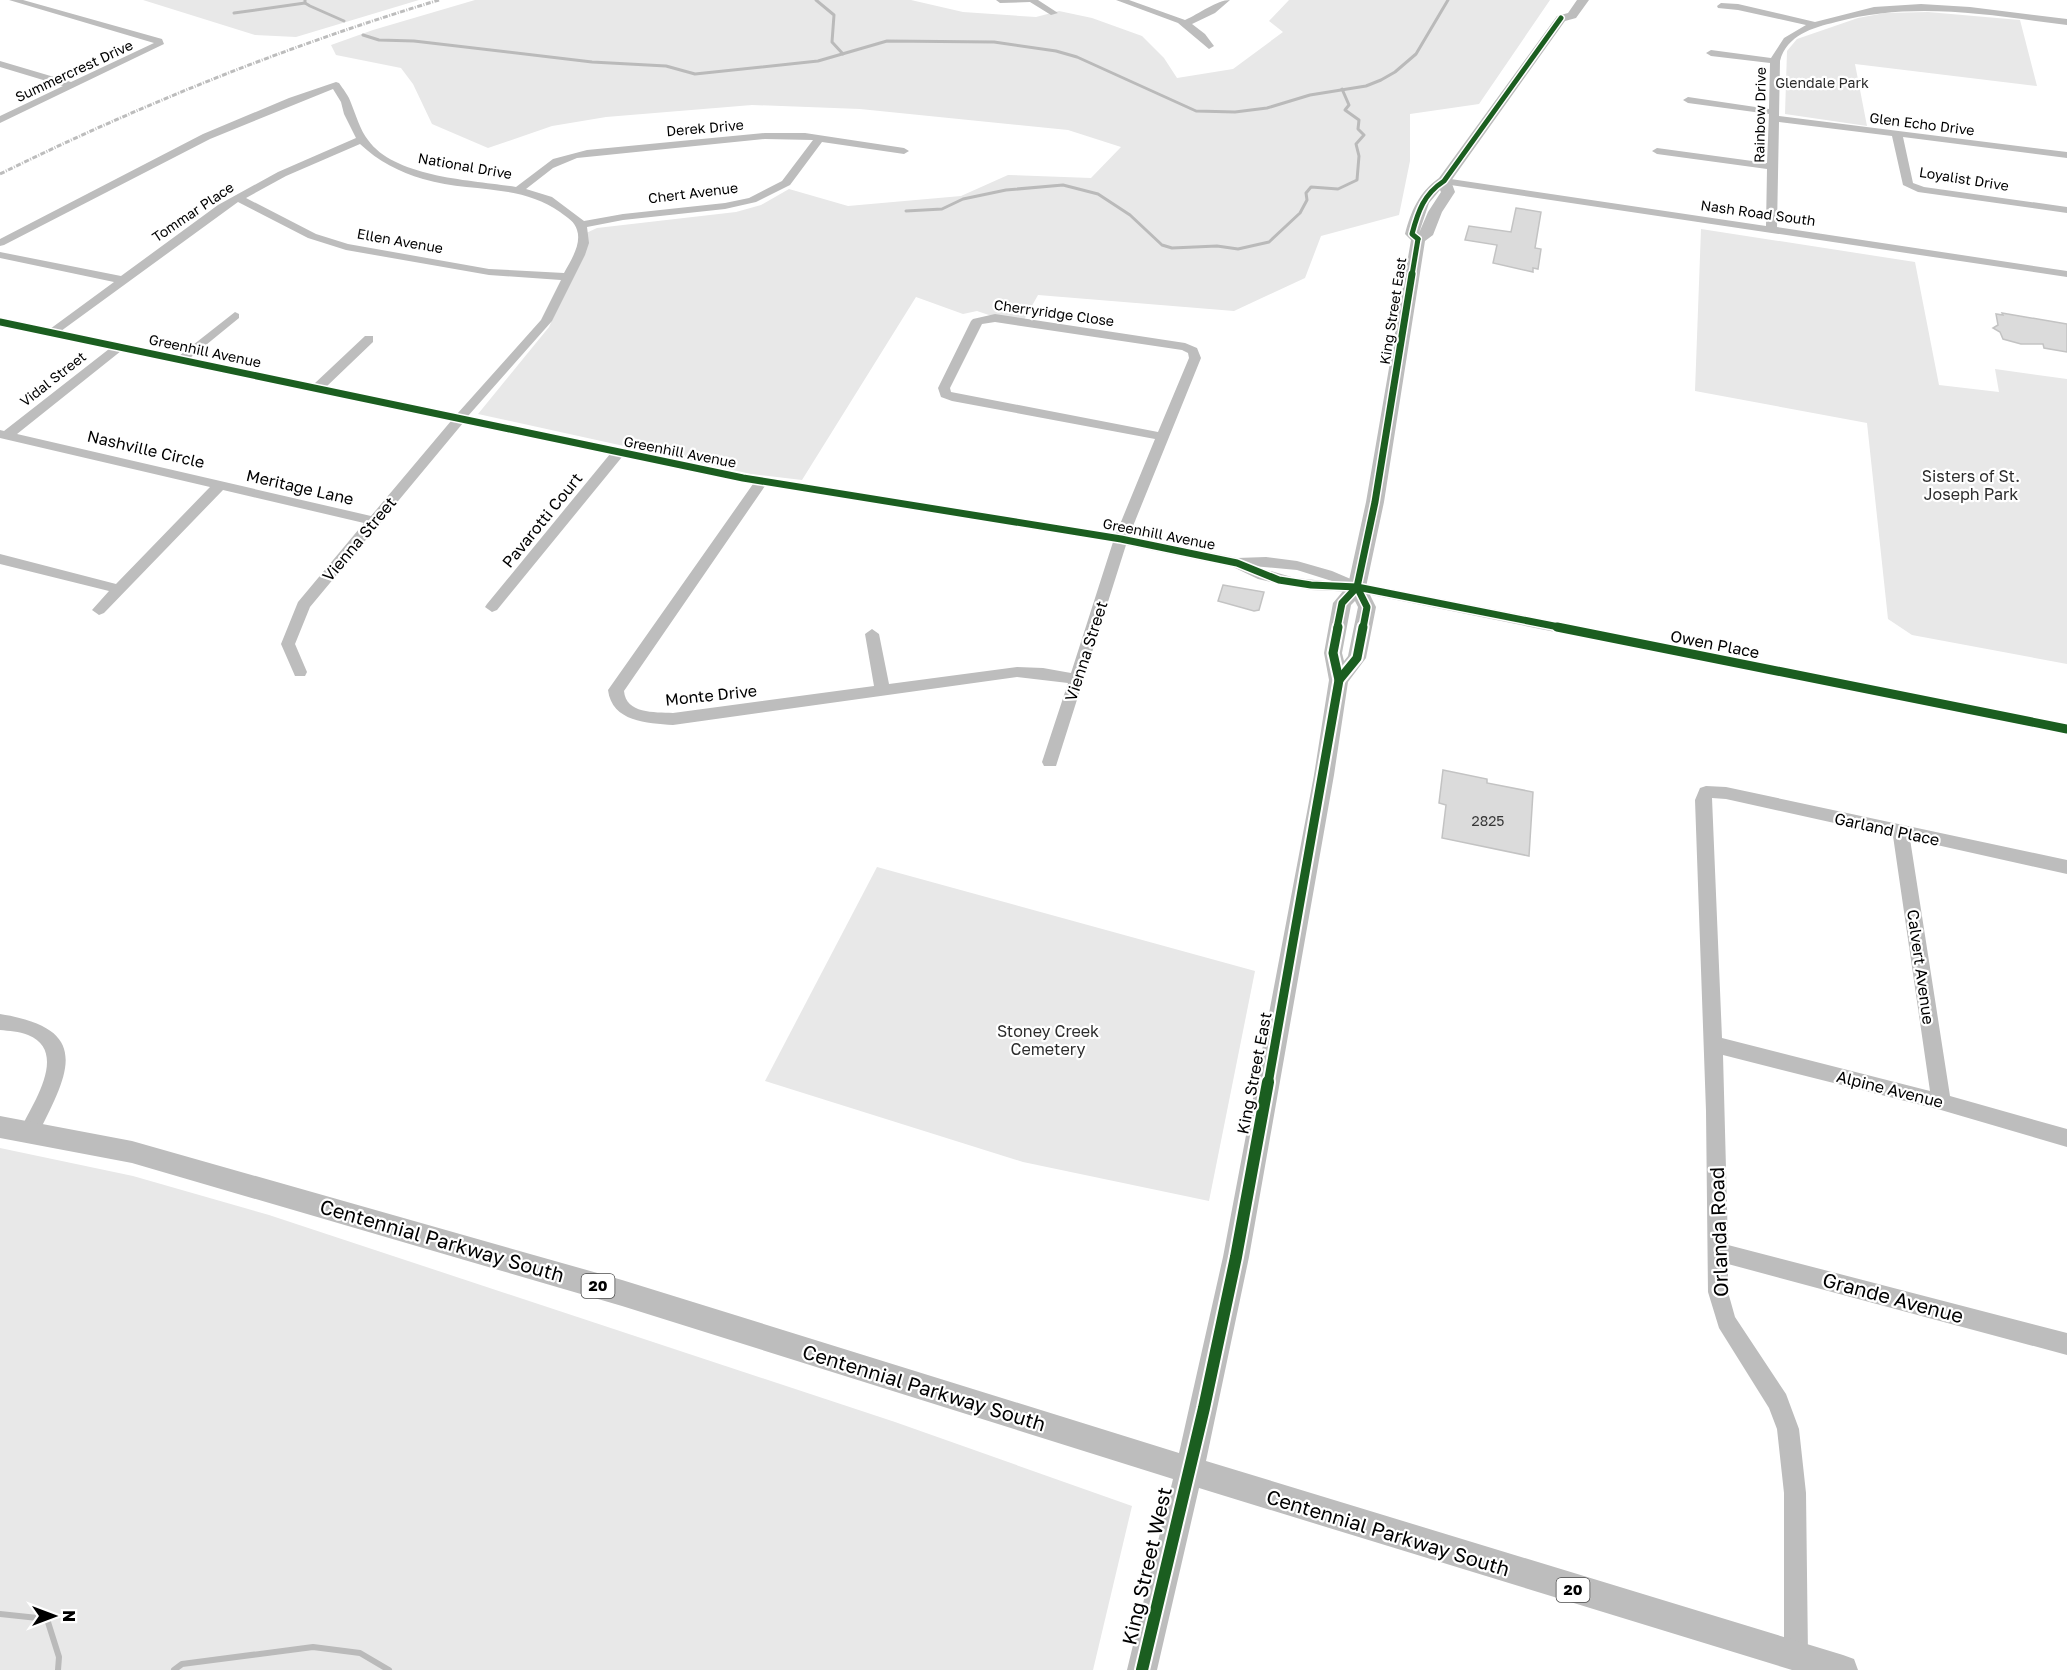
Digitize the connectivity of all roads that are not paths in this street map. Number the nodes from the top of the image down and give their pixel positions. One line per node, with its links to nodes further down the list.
1 (13, 0): 18 (street, Summercrest Drive)
2 (1000, 0): 3 (street)
3 (1030, 0): 10 (street)
4 (1120, 0): 12 (street)
5 (1226, 0): 12 (street)
6 (1583, 0): 29 (main road, King Street East)
7 (1876, 0): 9 (street)
8 (1721, 6): 13 (street)
9 (1886, 9): 11 (street, Rainbow Drive); 13 (street, Rainbow Drive)
10 (1054, 12)
11 (2067, 22)
12 (1184, 24): 14 (street)
13 (1816, 25): 16 (street, Rainbow Drive)
14 (1209, 46)
15 (1711, 53): 16 (street)
16 (1775, 62): 20 (street, Rainbow Drive)
17 (0, 64): 18 (street)
18 (73, 86): 21 (street, Summercrest Drive)
19 (1688, 100): 20 (street, Glen Echo Drive)
20 (1773, 115): 22 (street, Glen Echo Drive); 28 (street, Rainbow Drive)
21 (0, 120)
22 (1897, 135): 27 (street, Glen Echo Drive); 32 (street, Loyalist Drive)
23 (363, 138): 30 (street, National Drive); 31 (street, Tommar Place); 35 (street, National Drive)
24 (820, 138): 25 (street, Derek Drive); 30 (street, Derek Drive); 33 (street, Chert Avenue)
25 (904, 151)
26 (1657, 151): 28 (street)
27 (2067, 155)
28 (1773, 167): 34 (street, Rainbow Drive)
29 (1444, 182): 34 (street, Nash Road South); 56 (main road, King Street East)
30 (518, 190): 33 (street, National Drive)
31 (238, 198): 38 (street, Ellen Avenue); 39 (street, Tommar Place)
32 (2067, 210)
33 (579, 225): 38 (street)
34 (1771, 230): 37 (street, Nash Road South)
35 (0, 243)
36 (0, 255): 39 (street)
37 (2067, 274)
38 (567, 277): 47 (street)
39 (123, 279): 42 (street, Tommar Place)
40 (235, 316): 45 (street)
41 (0, 322): 42 (street, Greenhill Avenue)
42 (53, 332): 44 (street, Greenhill Avenue)
43 (369, 339): 46 (street)
44 (119, 347): 45 (street, Greenhill Avenue); 48 (street, Vidal Street)
45 (181, 360): 46 (street, Greenhill Avenue)
46 (317, 388): 47 (street, Greenhill Avenue)
47 (461, 417): 50 (street, Greenhill Avenue); 53 (street, Vienna Street)
48 (3, 435): 52 (street, Nashville Circle)
49 (1163, 436): 49 (street, Cherryridge Close); 54 (street, Cherryridge Close)
50 (618, 453): 51 (street, Greenhill Avenue); 58 (street, Pavarotti Court)
51 (762, 481): 54 (street, Greenhill Avenue); 63 (street, Monte Drive)
52 (220, 485): 53 (street, Meritage Lane); 57 (street, Nashville Circle)
53 (374, 521): 61 (street, Vienna Street)
54 (1121, 539): 56 (street, Greenhill Avenue); 62 (street, Vienna Street)
55 (0, 559): 57 (street)
56 (1357, 587): 64 (street, Owen Place); 77 (main road, King Street East)
57 (119, 589): 59 (street, Nashville Circle)
58 (492, 607)
59 (99, 610)
60 (872, 634): 63 (street)
61 (300, 672)
62 (1077, 679): 63 (street, Monte Drive); 65 (street, Vienna Street)
63 (883, 691)
64 (2067, 729)
65 (1050, 762)
66 (1706, 792): 67 (street, Garland Place); 70 (street, Orlanda Road)
67 (1901, 833): 68 (street, Garland Place); 71 (street, Calvert Avenue)
68 (2067, 867)
69 (0, 1022): 73 (street)
70 (1713, 1044): 71 (street, Alpine Avenue); 75 (street, Orlanda Road)
71 (1941, 1102): 74 (street, Alpine Avenue)
72 (0, 1127): 73 (main road, Centennial Parkway South / 20)
73 (29, 1132): 77 (main road, Centennial Parkway South / 20)
74 (2067, 1138)
75 (1718, 1252): 76 (street, Grande Avenue); 78 (street, Orlanda Road)
76 (2067, 1344)
77 (1188, 1470): 78 (main road, Centennial Parkway South / 20); 79 (main road, King Street West)
78 (1796, 1656): 80 (main road, Centennial Parkway South / 20)
79 (1142, 1670)
80 (1843, 1670)

